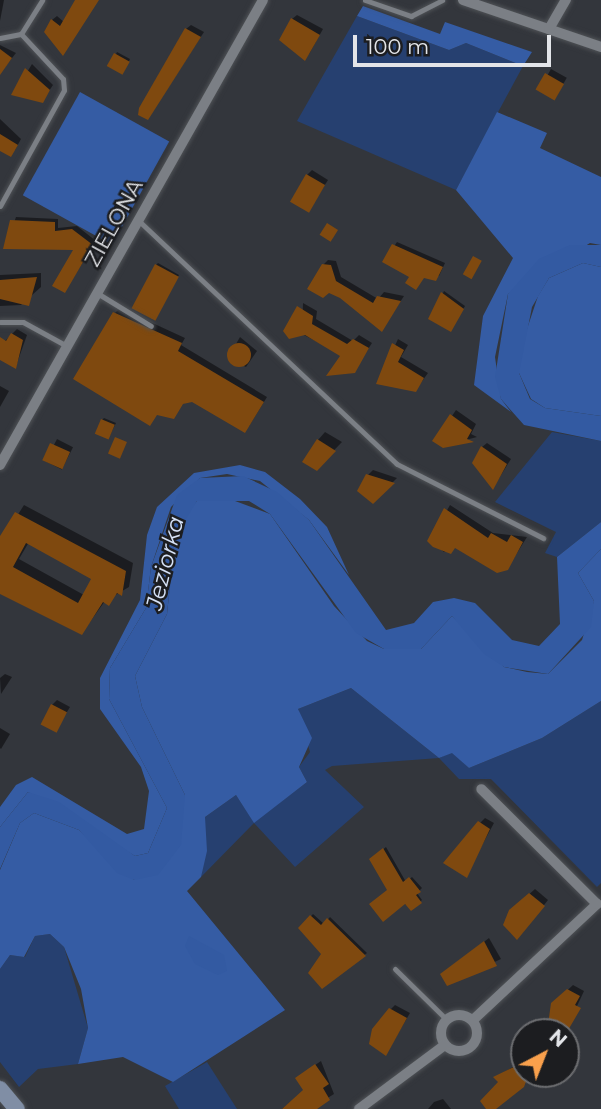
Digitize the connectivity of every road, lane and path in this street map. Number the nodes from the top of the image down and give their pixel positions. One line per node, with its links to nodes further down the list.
1 (42, 0): 8 (lane)
2 (263, 0): 12 (street, ZIELONA)
3 (365, 0): 4 (lane)
4 (442, 0)
5 (463, 0): 7 (street)
6 (566, 0): 7 (street)
7 (549, 29): 10 (street)
8 (21, 34): 9 (lane); 11 (lane)
9 (0, 38)
10 (601, 47)
11 (0, 206)
12 (138, 220): 13 (street, ZIELONA); 18 (lane)
13 (97, 293): 15 (lane); 16 (street, ZIELONA)
14 (0, 322): 16 (lane)
15 (151, 326)
16 (68, 346): 17 (street, ZIELONA)
17 (0, 465)
18 (543, 538)
19 (481, 789): 22 (street)
20 (395, 969): 21 (lane)
21 (446, 1019): 22 (street); 23 (street)
22 (473, 1020): 23 (street)
23 (445, 1045): 26 (street)
24 (0, 1089): 25 (street)
25 (18, 1109)
26 (359, 1109)

